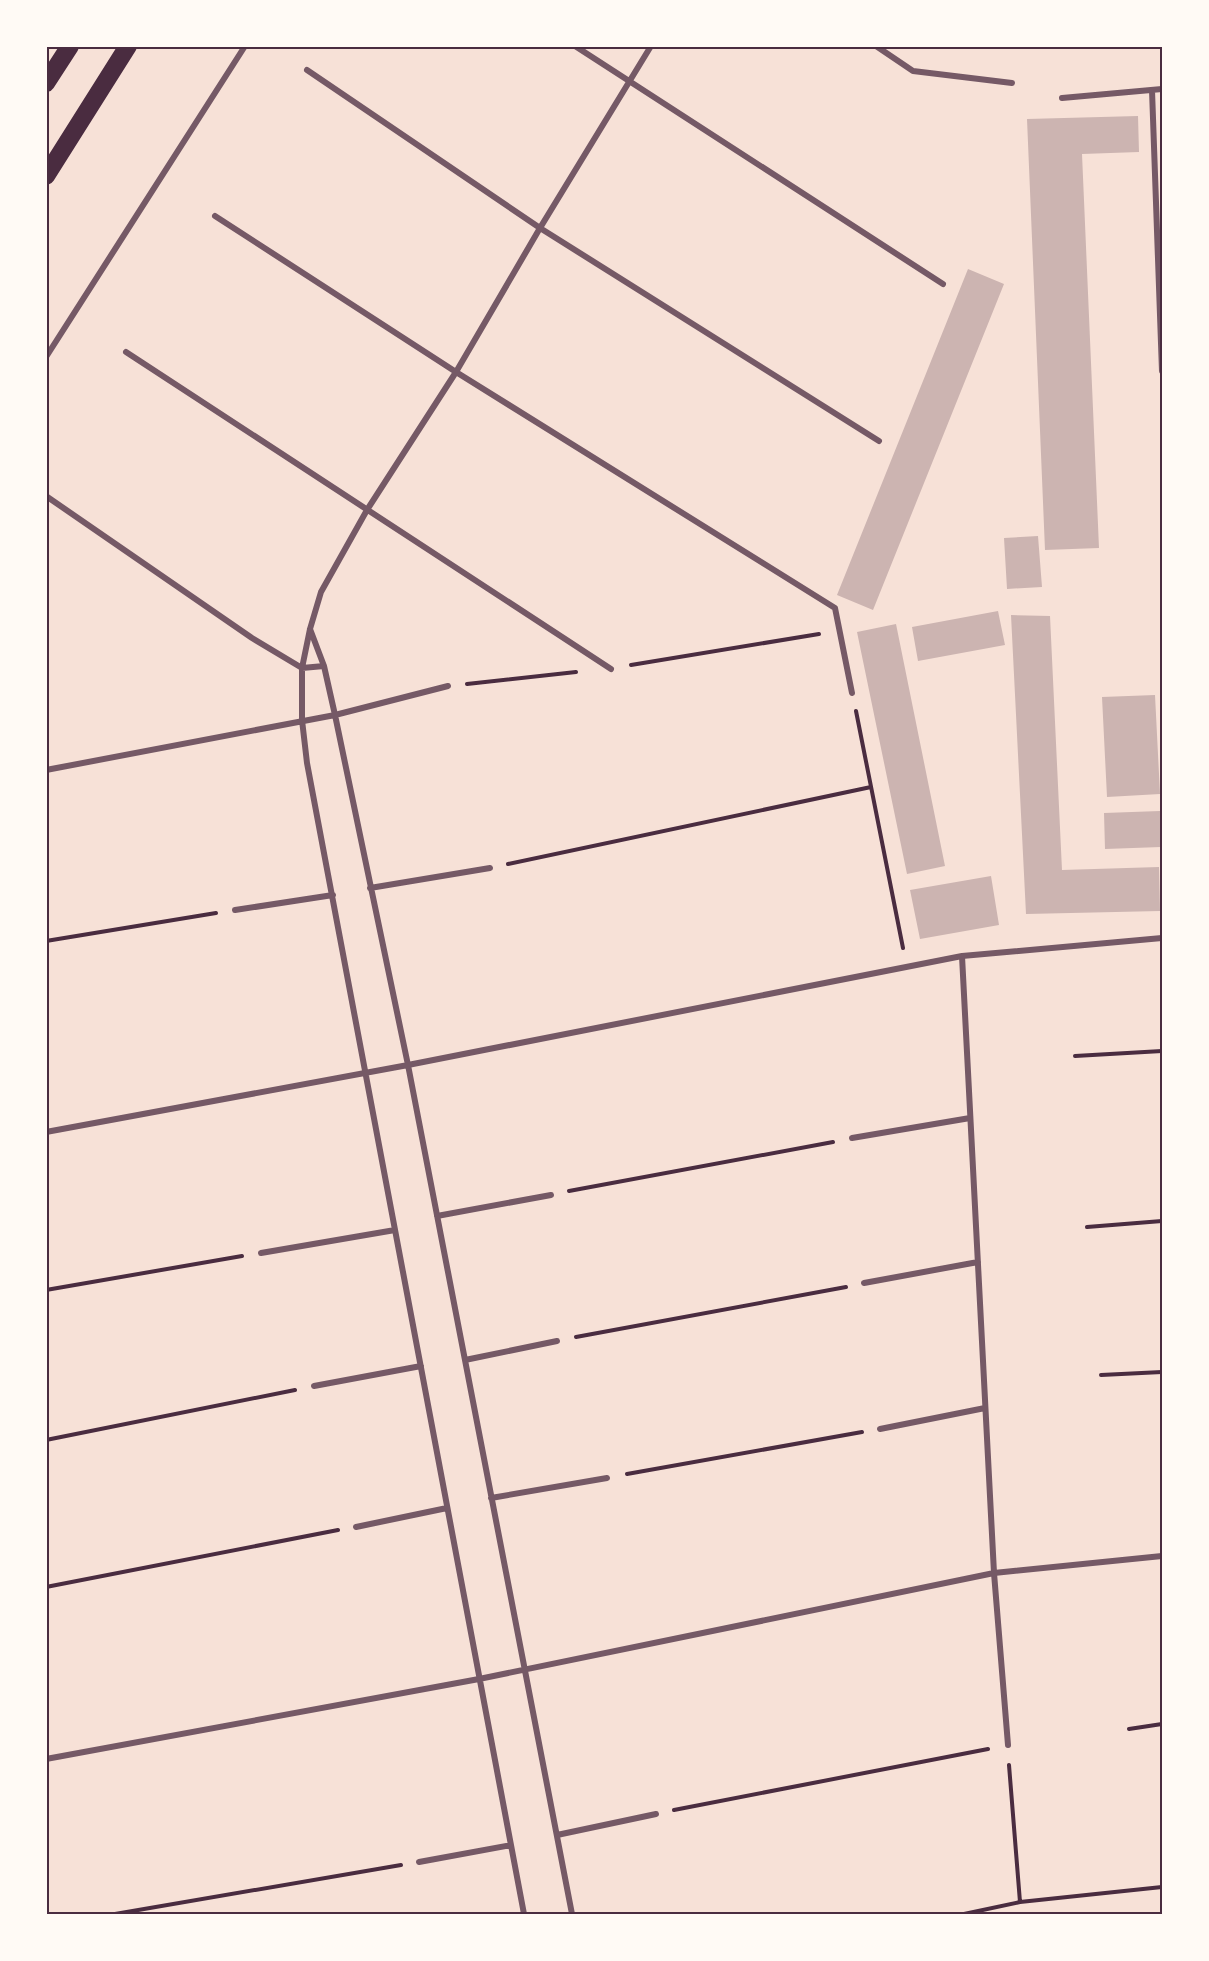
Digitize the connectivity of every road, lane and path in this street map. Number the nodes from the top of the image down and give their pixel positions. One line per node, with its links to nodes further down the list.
1 (70, 46): 9 (highway)
2 (129, 46): 14 (highway)
3 (245, 46): 19 (street)
4 (575, 46): 8 (street)
5 (651, 46): 8 (street)
6 (876, 46): 10 (street)
7 (308, 70): 16 (street)
8 (631, 82): 16 (street); 17 (street)
9 (46, 83)
10 (1012, 83)
11 (1162, 89): 12 (street)
12 (1152, 90): 13 (street); 20 (street)
13 (1062, 98)
14 (46, 176)
15 (215, 216): 21 (street)
16 (540, 228): 21 (street); 22 (street)
17 (943, 284)
18 (126, 352): 24 (street)
19 (46, 357)
20 (1162, 370)
21 (456, 372): 24 (street); 26 (street)
22 (879, 441)
23 (46, 496): 28 (street)
24 (367, 510): 25 (street); 29 (street)
25 (310, 629): 27 (street); 28 (street)
26 (839, 631): 29 (path); 31 (street)
27 (324, 666): 28 (street); 32 (street)
28 (302, 668): 33 (street)
29 (611, 669): 30 (path)
30 (448, 686): 32 (street)
31 (852, 693): 35 (path)
32 (335, 715): 33 (street); 37 (street)
33 (302, 720): 34 (street); 38 (street)
34 (46, 770)
35 (871, 787): 36 (path); 43 (path)
36 (490, 868): 37 (street)
37 (370, 888): 46 (street)
38 (333, 895): 39 (street); 47 (street)
39 (235, 910): 41 (path)
40 (1162, 938): 42 (street)
41 (46, 941)
42 (962, 956): 43 (street); 48 (street)
43 (907, 967): 46 (street)
44 (1162, 1051): 45 (path)
45 (1075, 1056)
46 (408, 1065): 47 (street); 52 (street)
47 (366, 1072): 49 (street); 55 (street)
48 (970, 1118): 50 (street); 57 (street)
49 (46, 1132)
50 (852, 1138): 51 (path)
51 (551, 1195): 52 (street)
52 (437, 1216): 61 (street)
53 (1162, 1221): 54 (path)
54 (1087, 1227)
55 (395, 1230): 56 (street); 62 (street)
56 (261, 1253): 59 (path)
57 (978, 1262): 58 (street); 66 (street)
58 (864, 1283): 60 (path)
59 (46, 1290)
60 (557, 1341): 61 (street)
61 (465, 1360): 70 (street)
62 (421, 1366): 65 (street); 71 (street)
63 (1162, 1372): 64 (path)
64 (1101, 1375)
65 (314, 1386): 68 (path)
66 (986, 1408): 67 (street); 74 (street)
67 (880, 1429): 69 (path)
68 (46, 1440)
69 (607, 1478): 70 (street)
70 (491, 1498): 76 (street)
71 (447, 1508): 72 (street); 77 (street)
72 (356, 1527): 75 (path)
73 (1162, 1556): 74 (street)
74 (994, 1572): 76 (street); 80 (street)
75 (46, 1587)
76 (524, 1670): 77 (street); 83 (street)
77 (479, 1679): 81 (street); 84 (street)
78 (1162, 1724): 79 (path)
79 (1129, 1729)
80 (1008, 1745): 82 (path); 87 (path)
81 (46, 1759)
82 (656, 1814): 83 (street)
83 (557, 1835): 90 (street)
84 (511, 1845): 85 (street); 89 (street)
85 (419, 1862): 88 (path)
86 (1162, 1887): 87 (path)
87 (1020, 1902): 91 (path)
88 (115, 1914)
89 (524, 1914)
90 (572, 1914)
91 (964, 1914)

